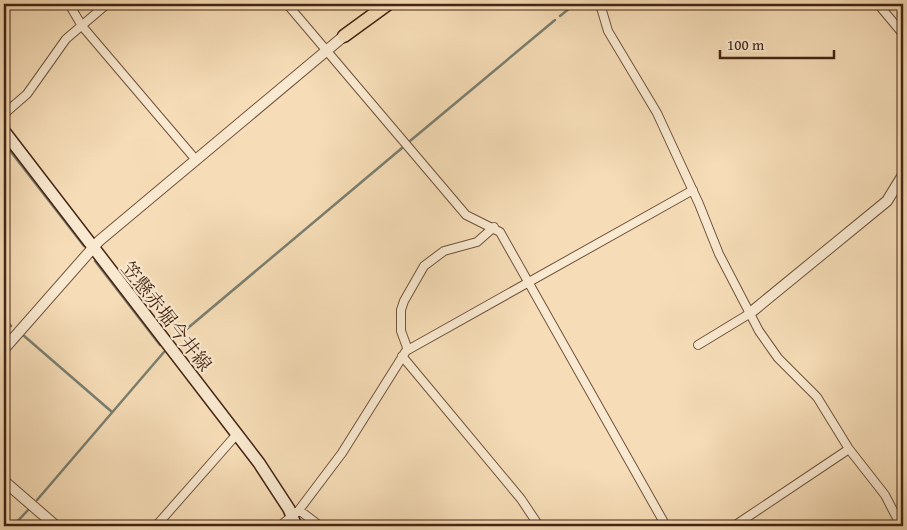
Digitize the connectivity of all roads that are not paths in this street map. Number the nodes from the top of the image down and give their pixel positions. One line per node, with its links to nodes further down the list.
1 (69, 4): 8 (street)
2 (107, 4): 8 (street)
3 (287, 4): 11 (street)
4 (379, 4): 10 (main road)
5 (388, 4): 10 (main road)
6 (600, 4): 16 (street)
7 (878, 4): 9 (street)
8 (82, 26): 12 (street); 14 (street)
9 (903, 34)
10 (344, 36): 11 (street)
11 (326, 50): 14 (street); 17 (street)
12 (4, 114)
13 (4, 131): 18 (main road, 笠懸赤堀今井線)
14 (196, 160): 18 (street)
15 (903, 175): 20 (street)
16 (693, 190): 19 (street); 20 (street)
17 (494, 227): 19 (street); 23 (street)
18 (92, 247): 22 (street); 25 (main road, 笠懸赤堀今井線)
19 (528, 282): 23 (street); 34 (street)
20 (749, 314): 21 (street); 26 (street)
21 (698, 344)
22 (4, 349)
23 (408, 350): 24 (street)
24 (402, 356): 28 (street); 33 (street)
25 (237, 434): 28 (main road, 笠懸赤堀今井線); 30 (street)
26 (849, 448): 35 (street); 36 (street)
27 (4, 481): 29 (street)
28 (296, 517): 31 (street); 32 (street)
29 (56, 526)
30 (156, 526)
31 (280, 526)
32 (320, 526)
33 (539, 526)
34 (666, 526)
35 (734, 526)
36 (901, 526)

